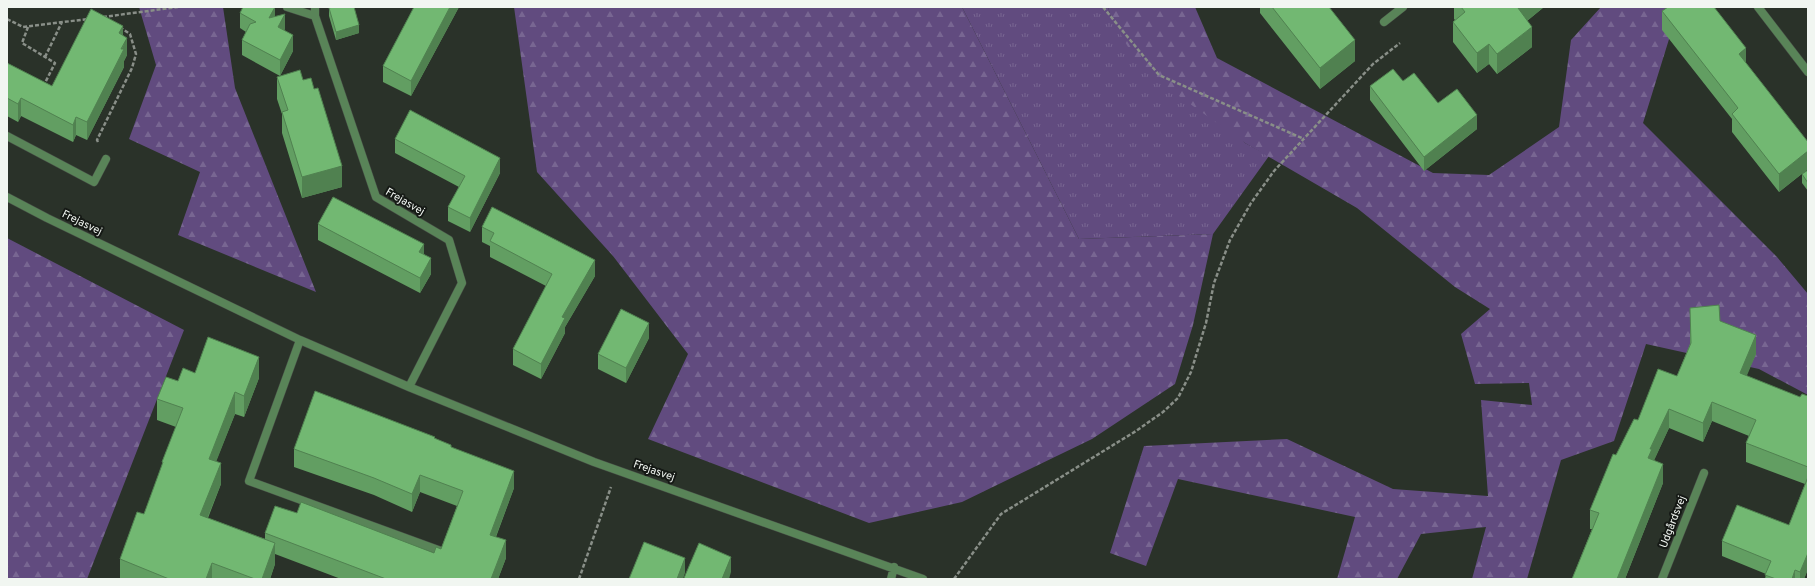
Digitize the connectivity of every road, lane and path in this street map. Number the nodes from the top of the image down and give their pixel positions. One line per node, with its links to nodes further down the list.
1 (178, 7): 7 (path)
2 (287, 7): 8 (street)
3 (315, 7): 8 (street, Frejasvej)
4 (1103, 7): 22 (path)
5 (1403, 7): 14 (street)
6 (1758, 7): 19 (street)
7 (110, 16): 9 (path); 12 (path)
8 (315, 16): 26 (street, Frejasvej)
9 (96, 18)
10 (7, 19): 16 (path)
11 (90, 19): 13 (path)
12 (113, 21)
13 (62, 22): 16 (path); 18 (path)
14 (1384, 22)
15 (116, 26): 23 (path)
16 (28, 27): 18 (path)
17 (1400, 43): 22 (path)
18 (45, 57): 20 (path)
19 (1808, 72)
20 (41, 92)
21 (7, 136): 23 (street)
22 (1304, 138): 34 (path)
23 (106, 159)
24 (7, 197): 25 (street, Frejasvej)
25 (300, 340): 26 (street, Frejasvej); 29 (street)
26 (410, 387): 27 (street, Frejasvej)
27 (617, 470): 30 (street, Frejasvej); 31 (path)
28 (1704, 473): 35 (street, Udgårdsvej)
29 (441, 551)
30 (894, 567): 32 (street); 33 (street, Frejasvej)
31 (579, 579)
32 (891, 579)
33 (923, 579)
34 (954, 579)
35 (1662, 579)

